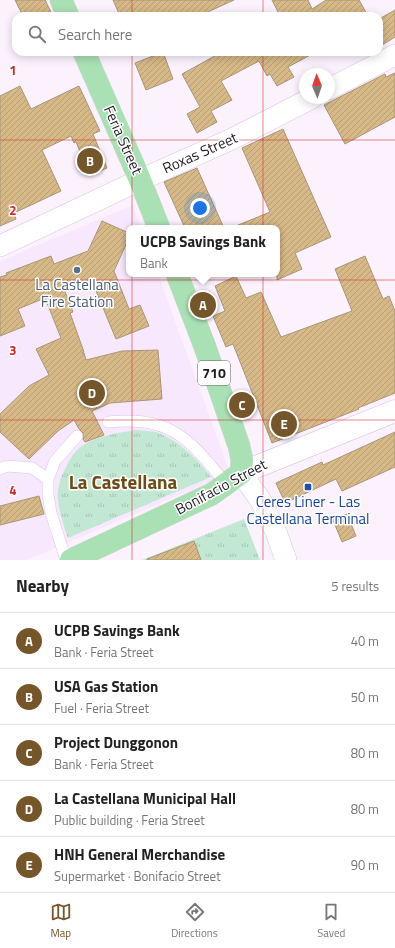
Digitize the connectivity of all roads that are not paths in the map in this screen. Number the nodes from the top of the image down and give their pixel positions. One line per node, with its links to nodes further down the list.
1 (61, 0): 2 (main road)
2 (66, 12)
3 (395, 55): 5 (street)
4 (86, 56): 7 (main road, Feria Street)
5 (335, 86)
6 (300, 104): 7 (street, Roxas Street)
7 (140, 180): 8 (main road, Feria Street); 9 (street, Roxas Street)
8 (158, 225)
9 (0, 246)
10 (178, 277): 16 (main road, 710)
11 (395, 411): 16 (street, Bonifacio Street)
12 (108, 422): 16 (lane)
13 (77, 436): 15 (lane)
14 (0, 469): 15 (lane)
15 (48, 479): 17 (lane)
16 (234, 479): 18 (main road, Bonifacio Street); 19 (street)
17 (66, 560)
18 (71, 560)
19 (286, 560)

